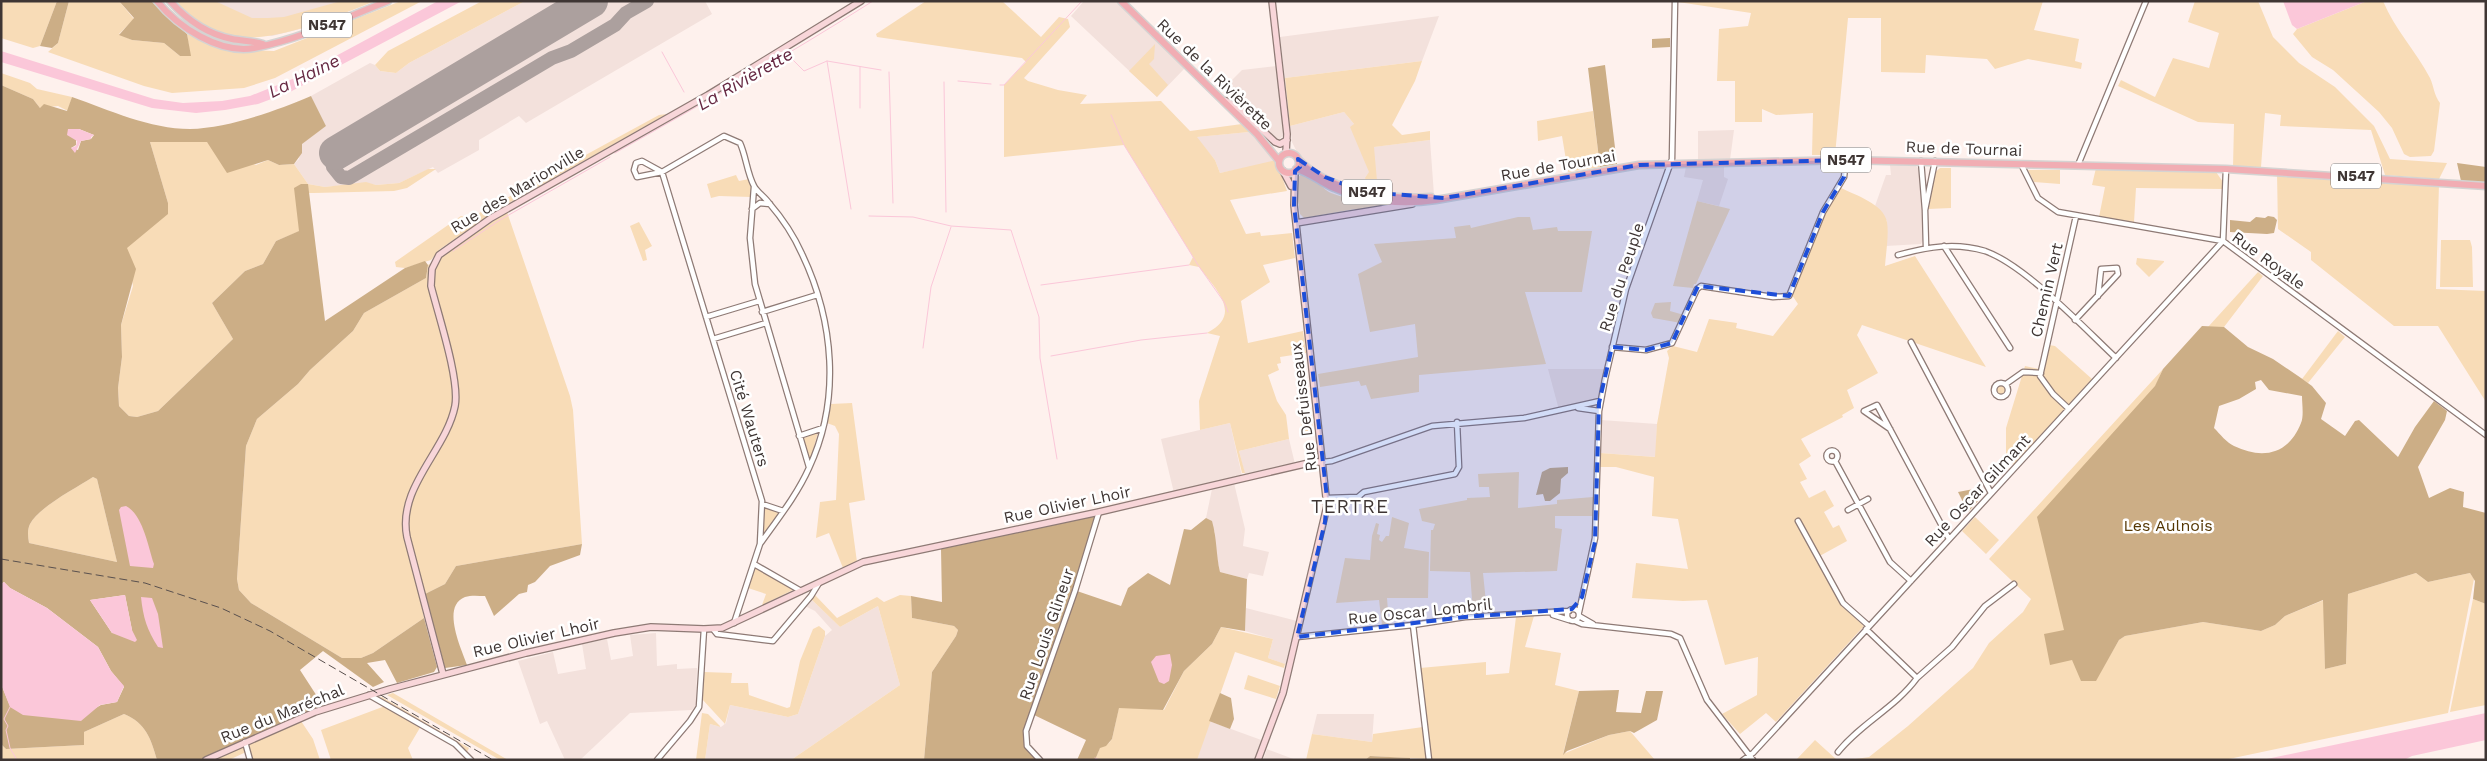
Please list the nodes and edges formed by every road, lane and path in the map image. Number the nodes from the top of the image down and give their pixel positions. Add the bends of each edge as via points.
1 (157, 1) edge
2 (170, 1) edge
3 (388, 1) edge
4 (861, 1) edge
5 (1121, 1) edge
6 (1272, 1) edge
7 (1675, 1) edge
8 (2146, 1) edge
9 (264, 44) junction
10 (1222, 99) junction
11 (1287, 137) junction
12 (1268, 145) junction
13 (1287, 153) junction
14 (1298, 159) junction
15 (1846, 160) junction
16 (1279, 161) junction
17 (1922, 161) junction
18 (1935, 162) junction
19 (1671, 164) junction
20 (2021, 164) junction
21 (2078, 165) junction
22 (2226, 169) junction
23 (1296, 170) junction
24 (1283, 171) junction
25 (662, 172) junction
26 (2486, 186) edge
27 (754, 187) junction
28 (1293, 192) junction
29 (1444, 198) junction
30 (1418, 202) junction
31 (770, 204) junction
32 (752, 209) junction
33 (1925, 210) junction
34 (2076, 216) junction
35 (1296, 223) junction
36 (2223, 241) junction
37 (1944, 246) junction
38 (1926, 247) junction
39 (1898, 255) dead end
40 (817, 296) junction
41 (2098, 296) junction
42 (759, 301) junction
43 (2057, 303) junction
44 (762, 312) junction
45 (706, 317) junction
46 (2075, 320) junction
47 (766, 323) junction
48 (713, 339) junction
49 (1911, 342) dead end
50 (1612, 347) junction
51 (2010, 348) dead end
52 (2116, 358) junction
53 (2041, 371) junction
54 (2006, 384) dead end
55 (1600, 400) junction
56 (1576, 408) junction
57 (2069, 409) junction
58 (1599, 411) junction
59 (1457, 422) junction
60 (823, 428) junction
61 (1890, 429) junction
62 (2486, 435) edge
63 (799, 436) junction
64 (1835, 461) dead end
65 (1323, 462) junction
66 (809, 469) junction
67 (1992, 493) junction
68 (1327, 498) junction
69 (1868, 499) dead end
70 (762, 504) junction
71 (1858, 504) junction
72 (1848, 510) dead end
73 (782, 512) junction
74 (1099, 512) junction
75 (1798, 521) dead end
76 (1949, 539) junction
77 (760, 544) junction
78 (754, 564) junction
79 (1911, 580) junction
80 (820, 582) junction
81 (2014, 584) dead end
82 (801, 591) junction
83 (1582, 597) junction
84 (1570, 610) junction
85 (1547, 613) junction
86 (1579, 614) junction
87 (1569, 620) junction
88 (1575, 621) junction
89 (734, 623) junction
90 (1413, 625) junction
91 (1596, 625) junction
92 (1868, 628) junction
93 (704, 629) junction
94 (713, 629) junction
95 (1296, 637) junction
96 (443, 674) junction
97 (1917, 678) junction
98 (368, 695) junction
99 (246, 742) junction
100 (1838, 752) dead end
101 (1751, 758) edge
102 (206, 760) edge
103 (250, 760) edge
104 (471, 760) edge
105 (657, 760) edge
106 (1040, 760) edge
107 (1258, 760) edge
108 (1429, 760) edge
109 (1743, 760) edge

1 - 9 main road, N547 via 181,25 208,40 244,48
2 - 9 main road, N547 via 207,30
3 - 9 main road, N547 via 305,33
4 - 96 street, Rue des Marionville via 708,95 501,211 449,246 436,259 430,282 456,398 451,419 411,496 405,522
5 - 10 main road, Rue de la Rivièrette
6 - 11 street
7 - 19 street, Rue du Peuple
8 - 21 street
10 - 11 street via 1240,110 1274,142 1280,144
10 - 12 main road, Rue de la Rivièrette
11 - 13 street
12 - 13 main road, Rue de la Rivièrette
12 - 16 main road, Rue de la Rivièrette
13 - 14 main road
13 - 16 main road
14 - 23 main road
14 - 29 main road, Rue de Tournai / N547 via 1325,177 1364,192
15 - 17 main road, Rue de Tournai / N547
15 - 19 main road, Rue de Tournai / N547
15 - 50 street via 1844,177 1823,212 1788,296 1773,297 1701,286 1672,344 1646,350
16 - 24 main road
17 - 18 main road, Rue de Tournai / N547
17 - 33 street
18 - 20 main road, Rue de Tournai / N547
18 - 33 street
19 - 29 main road, Rue de Tournai / N547 via 1601,171
19 - 50 street, Rue du Peuple via 1626,289
20 - 21 main road, Rue de Tournai / N547
20 - 34 street, Rue Royale via 2042,202 2058,212
21 - 22 main road, Rue de Tournai / N547
22 - 26 main road, Rue de Tournai / N547
22 - 36 street
23 - 24 main road
23 - 28 street, Rue Defuisseaux
23 - 30 main road, Rue de Tournai / N547 via 1361,197
24 - 28 street, Rue Defuisseaux
25 - 25 street, Cité Wauters via 638,177 634,170 636,163 642,161
25 - 27 street, Cité Wauters via 724,136 741,144
25 - 45 street, Cité Wauters
27 - 31 street, Cité Wauters
27 - 32 street
28 - 35 street, Rue Defuisseaux
29 - 30 main road, Rue de Tournai / N547
30 - 35 street, Rue de Tournai
31 - 32 street via 760,204
31 - 40 street, Cité Wauters via 794,238
32 - 42 street via 750,238
33 - 38 street
34 - 36 street, Rue Royale
34 - 43 street, Chemin Vert
35 - 65 street, Rue Defuisseaux
36 - 52 street, Rue Oscar Gilmant
36 - 62 street, Rue Royale
37 - 38 street
37 - 43 street via 1979,250 1995,256 2019,270
37 - 51 street
38 - 39 street
40 - 44 street
40 - 60 street, Cité Wauters via 830,359
41 - 41 street via 2119,272 2117,268 2101,269
41 - 46 street
42 - 44 street
42 - 45 street
43 - 46 street
43 - 53 street, Chemin Vert
44 - 47 street
45 - 48 street, Cité Wauters
46 - 52 street
47 - 48 street
47 - 63 street
48 - 70 street, Cité Wauters
49 - 67 street
50 - 55 street, Rue du Peuple
52 - 57 street, Rue Oscar Gilmant
53 - 54 street via 2023,372
53 - 57 street via 2046,386
55 - 56 street
55 - 58 street, Rue du Peuple
56 - 58 street
56 - 59 street via 1524,418
57 - 67 street, Rue Oscar Gilmant
58 - 83 street, Rue du Peuple via 1596,538
59 - 65 street via 1422,429
59 - 68 street via 1460,467 1457,473 1364,492 1358,497
60 - 63 street
60 - 66 street, Cité Wauters
61 - 61 street via 1877,406 1864,411 1877,420
61 - 76 street
63 - 66 street
64 - 71 street
65 - 68 street, Rue Defuisseaux
65 - 74 street, Rue Olivier Lhoir
66 - 73 street, Cité Wauters
67 - 76 street, Rue Oscar Gilmant
68 - 95 street, Rue Defuisseaux via 1325,522
69 - 71 street
70 - 73 street
70 - 77 street, Cité Wauters
71 - 72 street
71 - 79 street via 1890,562
73 - 77 street, Cité Wauters
74 - 80 street, Rue Olivier Lhoir via 863,562
74 - 106 street, Rue Louis Glineur via 1026,732 1028,746
75 - 92 street via 1843,602
76 - 79 street, Rue Oscar Gilmant
77 - 78 street, Cité Wauters
78 - 82 street
78 - 89 street, Cité Wauters
79 - 92 street, Rue Oscar Gilmant
80 - 82 street, Rue Olivier Lhoir
80 - 94 street, Rue Olivier Lhoir via 773,641 717,634
81 - 97 street via 1985,606 1952,647
82 - 89 street, Rue Olivier Lhoir
83 - 84 street
83 - 86 street, Rue du Peuple
84 - 85 street, Rue Oscar Lombril
84 - 86 street
84 - 87 street
85 - 87 street, Rue Oscar Lombril
85 - 90 street, Rue Oscar Lombril via 1465,617
86 - 88 street
86 - 91 street
87 - 88 street, Rue Oscar Lombril
88 - 91 street, Rue Oscar Lombril
89 - 94 street, Rue Olivier Lhoir
90 - 95 street, Rue Oscar Lombril
90 - 108 street
91 - 101 street, Rue Oscar Lombril via 1671,634 1680,638 1707,700
92 - 97 street
92 - 101 street, Rue Oscar Gilmant
93 - 94 street, Rue Olivier Lhoir
93 - 96 street, Rue Olivier Lhoir via 638,628
93 - 105 street via 699,707
95 - 107 street, Rue Defuisseaux via 1282,698
96 - 98 street, Rue Olivier Lhoir
97 - 100 street via 1902,698 1848,740
98 - 99 street, Rue du Maréchal via 315,712
98 - 104 street, Rue du Maréchal via 455,744
99 - 102 street, Rue du Maréchal
99 - 103 street
101 - 109 street, Rue Oscar Gilmant

